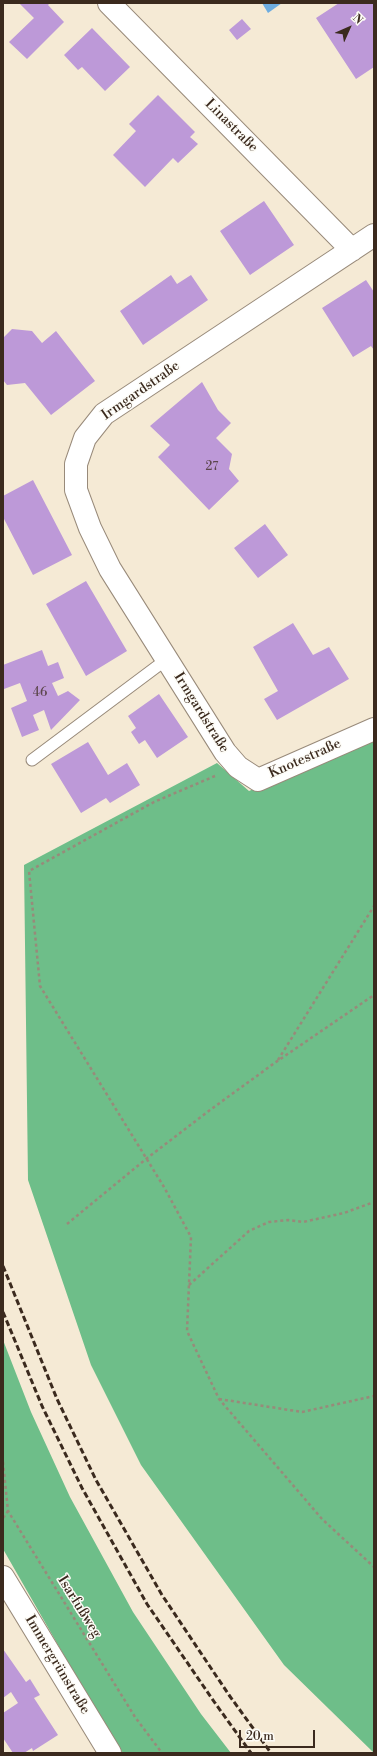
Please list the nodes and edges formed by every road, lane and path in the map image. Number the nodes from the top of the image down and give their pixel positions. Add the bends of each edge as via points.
1 (109, 3) edge
2 (373, 238) edge
3 (352, 250) junction
4 (167, 659) junction
5 (374, 729) edge
6 (32, 760) dead end
7 (238, 766) junction
8 (374, 906) edge
9 (374, 995) edge
10 (276, 1062) junction
11 (146, 1159) junction
12 (374, 1202) edge
13 (67, 1224) dead end
14 (189, 1285) junction
15 (374, 1396) edge
16 (219, 1399) junction
17 (3, 1462) edge
18 (8, 1511) junction
19 (3, 1518) edge
20 (374, 1566) edge
21 (3, 1577) edge
22 (102, 1750) edge
23 (162, 1753) edge

1 - 3 street, Linastraße
2 - 3 street, Irmgardstraße
3 - 4 street, Irmgardstraße via 104,414 85,438 76,464 76,490 90,528 110,569
4 - 6 lane
4 - 7 street, Irmgardstraße via 225,752
5 - 7 street, Knotestraße via 258,780
7 - 11 path via 154,802 29,871 40,986
8 - 10 path
9 - 10 path
10 - 11 path
11 - 13 path
11 - 14 path via 191,1237
12 - 14 path via 344,1213 303,1222 269,1222 249,1232
14 - 16 path via 187,1331
15 - 16 path via 302,1412
16 - 20 path via 322,1519
17 - 18 path, Isarfußweg
18 - 19 path
18 - 23 path, Isarfußweg via 135,1717
21 - 22 street, Immergrünstraße

